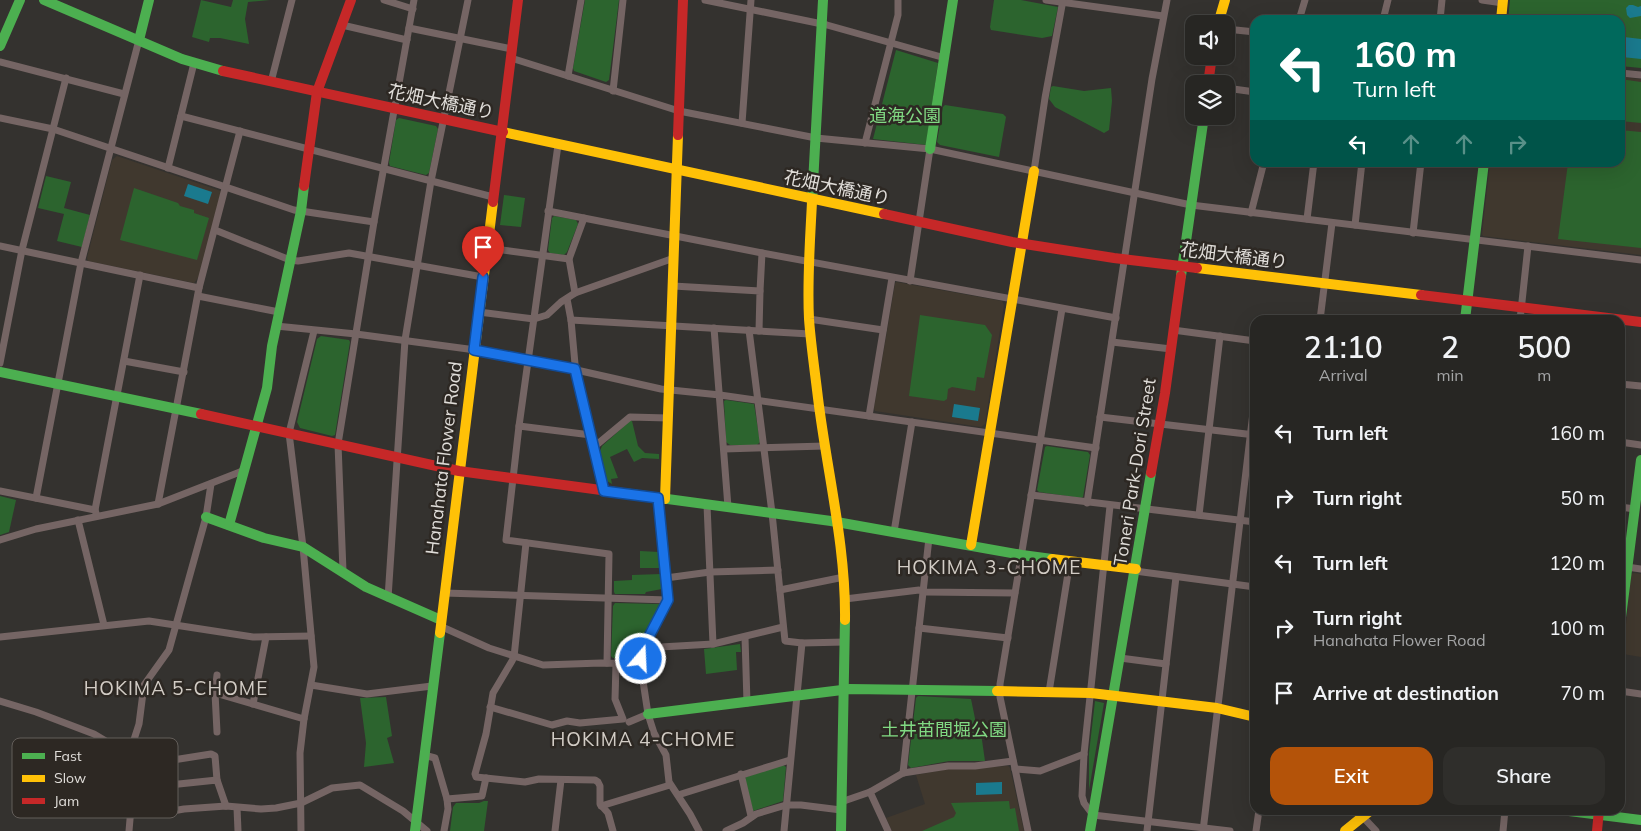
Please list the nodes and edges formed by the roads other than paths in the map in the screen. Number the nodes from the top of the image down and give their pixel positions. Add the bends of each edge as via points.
1 (20, 0) edge
2 (44, 0) edge
3 (149, 0) edge
4 (292, 0) edge
5 (351, 0) edge
6 (384, 0) edge
7 (414, 0) edge
8 (468, 0) edge
9 (518, 0) edge
10 (581, 0) edge
11 (623, 0) edge
12 (683, 0) edge
13 (705, 0) edge
14 (751, 0) edge
15 (823, 0) edge
16 (898, 0) edge
17 (953, 0) edge
18 (1046, 0) edge
19 (1167, 0) edge
20 (1225, 0) edge
21 (1305, 0) edge
22 (1388, 0) edge
23 (1442, 0) edge
24 (1482, 0) edge
25 (1062, 1) edge
26 (1503, 1) edge
27 (413, 9) junction
28 (750, 10) junction
29 (1221, 15) edge
30 (1300, 15) edge
31 (1384, 15) edge
32 (1440, 15) edge
33 (1502, 15) edge
34 (1163, 16) junction
35 (342, 25) junction
36 (822, 25) junction
37 (409, 28) junction
38 (1235, 30) edge
39 (1250, 31) edge
40 (460, 38) junction
41 (138, 40) junction
42 (407, 40) junction
43 (891, 44) junction
44 (0, 46) edge
45 (512, 54) junction
46 (945, 58) junction
47 (0, 62) edge
48 (194, 63) junction
49 (1625, 73) edge
50 (1641, 75) edge
51 (568, 76) junction
52 (66, 78) junction
53 (271, 82) junction
54 (1235, 89) edge
55 (613, 90) junction
56 (1250, 91) edge
57 (317, 92) junction
58 (124, 94) junction
59 (394, 109) junction
60 (679, 111) junction
61 (181, 116) junction
62 (0, 118) edge
63 (444, 120) junction
64 (742, 123) junction
65 (1203, 125) edge
66 (53, 129) junction
67 (240, 131) junction
68 (501, 132) junction
69 (816, 138) junction
70 (865, 142) junction
71 (558, 145) junction
72 (111, 148) junction
73 (930, 149) junction
74 (309, 150) junction
75 (1263, 167) edge
76 (1313, 167) edge
77 (1361, 167) edge
78 (1420, 167) edge
79 (1483, 167) edge
80 (168, 168) junction
81 (384, 169) junction
82 (677, 170) junction
83 (1034, 171) junction
84 (431, 181) junction
85 (226, 186) junction
86 (1135, 193) junction
87 (493, 197) junction
88 (812, 200) junction
89 (1191, 205) junction
90 (301, 211) junction
91 (548, 211) junction
92 (1251, 213) junction
93 (584, 218) junction
94 (1307, 220) junction
95 (374, 222) junction
96 (919, 223) junction
97 (1332, 223) junction
98 (1355, 225) junction
99 (215, 230) junction
100 (1413, 233) junction
101 (674, 236) junction
102 (1475, 240) junction
103 (1021, 244) junction
104 (0, 246) edge
105 (1528, 246) junction
106 (487, 248) junction
107 (22, 250) junction
108 (762, 253) junction
109 (542, 256) junction
110 (369, 257) junction
111 (674, 258) junction
112 (568, 259) junction
113 (290, 260) junction
114 (1125, 260) junction
115 (1641, 260) edge
116 (809, 262) junction
117 (81, 263) junction
118 (418, 265) junction
119 (1183, 266) junction
120 (140, 275) junction
121 (483, 277) junction
122 (892, 278) junction
123 (910, 281) junction
124 (1325, 283) junction
125 (673, 286) junction
126 (760, 291) junction
127 (198, 292) junction
128 (575, 293) junction
129 (567, 299) junction
130 (1012, 299) junction
131 (1468, 300) junction
132 (1521, 307) junction
133 (1062, 309) junction
134 (279, 312) junction
135 (479, 312) junction
136 (1321, 315) edge
137 (1466, 315) edge
138 (1520, 315) edge
139 (1585, 315) edge
140 (1116, 318) junction
141 (534, 319) junction
142 (809, 319) junction
143 (571, 320) junction
144 (1625, 320) edge
145 (1641, 322) edge
146 (276, 326) junction
147 (672, 326) junction
148 (714, 328) junction
149 (750, 330) junction
150 (883, 330) junction
151 (1173, 330) junction
152 (314, 331) junction
153 (759, 331) junction
154 (356, 334) junction
155 (810, 334) junction
156 (1220, 336) junction
157 (405, 340) junction
158 (1250, 340) edge
159 (1112, 342) junction
160 (1171, 349) junction
161 (474, 350) junction
162 (528, 360) junction
163 (124, 361) junction
164 (0, 363) edge
165 (575, 369) junction
166 (0, 372) edge
167 (184, 372) junction
168 (58, 384) junction
169 (1625, 384) edge
170 (1641, 386) edge
171 (669, 389) junction
172 (720, 395) junction
173 (117, 396) junction
174 (757, 401) junction
175 (176, 409) junction
176 (820, 409) junction
177 (869, 416) junction
178 (1100, 417) junction
179 (668, 418) junction
180 (912, 422) junction
181 (1160, 424) junction
182 (257, 426) junction
183 (519, 426) junction
184 (1209, 430) junction
185 (990, 432) junction
186 (289, 433) junction
187 (591, 435) junction
188 (1250, 435) edge
189 (1041, 440) junction
190 (1625, 442) edge
191 (338, 444) junction
192 (1641, 444) edge
193 (826, 446) junction
194 (594, 447) junction
195 (764, 448) junction
196 (1096, 448) junction
197 (724, 449) junction
198 (1250, 455) edge
199 (397, 458) junction
200 (1641, 460) edge
201 (244, 470) junction
202 (459, 471) junction
203 (513, 479) junction
204 (1640, 481) edge
205 (211, 484) junction
206 (0, 491) edge
207 (604, 491) junction
208 (1031, 495) junction
209 (36, 498) junction
210 (662, 498) junction
211 (1087, 503) junction
212 (158, 504) junction
213 (707, 505) junction
214 (1110, 506) junction
215 (728, 508) junction
216 (1625, 508) edge
217 (1635, 509) junction
218 (1146, 510) junction
219 (96, 513) junction
220 (772, 513) junction
221 (1199, 516) junction
222 (206, 517) junction
223 (78, 520) junction
224 (1240, 520) junction
225 (1250, 521) edge
226 (837, 522) junction
227 (229, 525) junction
228 (894, 532) junction
229 (929, 538) junction
230 (0, 540) edge
231 (526, 543) junction
232 (970, 546) junction
233 (303, 547) junction
234 (1022, 555) junction
235 (1625, 557) edge
236 (1070, 561) junction
237 (1105, 564) junction
238 (1625, 567) edge
239 (1641, 569) edge
240 (778, 570) junction
241 (1136, 570) junction
242 (342, 571) junction
243 (710, 572) junction
244 (844, 576) junction
245 (1176, 577) junction
246 (666, 578) junction
247 (1232, 583) junction
248 (1250, 586) edge
249 (780, 590) junction
250 (923, 590) junction
251 (1015, 592) junction
252 (444, 593) junction
253 (520, 595) junction
254 (388, 598) junction
255 (608, 598) junction
256 (845, 599) junction
257 (668, 600) junction
258 (440, 623) junction
259 (104, 625) junction
260 (176, 625) junction
261 (783, 627) junction
262 (919, 628) junction
263 (311, 636) junction
264 (0, 637) edge
265 (266, 637) junction
266 (744, 637) junction
267 (1008, 638) junction
268 (845, 642) junction
269 (802, 643) junction
270 (714, 644) junction
271 (643, 648) junction
272 (514, 657) junction
273 (1120, 658) junction
274 (608, 663) junction
275 (616, 664) junction
276 (641, 664) junction
277 (1166, 664) junction
278 (217, 675) dead end
279 (311, 685) junction
280 (432, 686) junction
281 (911, 690) junction
282 (844, 691) junction
283 (1000, 692) junction
284 (1048, 692) junction
285 (1625, 692) edge
286 (215, 693) junction
287 (1091, 693) junction
288 (1641, 694) edge
289 (1114, 695) junction
290 (797, 697) junction
291 (0, 701) edge
292 (1162, 701) junction
293 (747, 703) junction
294 (252, 704) junction
295 (490, 707) junction
296 (1217, 708) junction
297 (648, 714) junction
298 (1250, 715) edge
299 (304, 719) junction
300 (629, 722) dead end
301 (216, 732) dead end
302 (100, 738) edge
303 (135, 738) edge
304 (1084, 754) junction
305 (424, 755) junction
306 (178, 759) edge
307 (790, 760) junction
308 (1014, 765) junction
309 (903, 773) junction
310 (741, 774) junction
311 (486, 778) junction
312 (218, 780) junction
313 (561, 780) junction
314 (670, 785) junction
315 (178, 786) edge
316 (870, 792) junction
317 (678, 794) junction
318 (447, 799) junction
319 (300, 803) junction
320 (786, 805) junction
321 (226, 806) junction
322 (601, 806) junction
323 (841, 806) junction
324 (237, 808) junction
325 (178, 810) edge
326 (1093, 815) junction
327 (1258, 815) edge
328 (1361, 815) edge
329 (1366, 815) edge
330 (1505, 815) edge
331 (1599, 815) edge
332 (1615, 815) edge
333 (751, 816) junction
334 (130, 818) edge
335 (1641, 820) edge
336 (1148, 821) junction
337 (415, 826) edge
338 (1203, 829) edge
339 (129, 831) edge
340 (238, 831) edge
341 (301, 831) edge
342 (427, 831) edge
343 (444, 831) edge
344 (555, 831) edge
345 (613, 831) edge
346 (699, 831) edge
347 (726, 831) edge
348 (784, 831) edge
349 (841, 831) edge
350 (888, 831) edge
351 (1028, 831) edge
352 (1090, 831) edge
353 (1147, 831) edge
354 (1230, 831) edge
355 (1256, 831) edge
356 (1345, 831) edge
357 (1376, 831) edge
358 (1503, 831) edge
359 (1597, 831) edge

1 - 44 street
2 - 41 street, 花畑大橋通り
3 - 41 street
4 - 53 street
5 - 35 street
6 - 27 street
7 - 27 street
8 - 40 street
9 - 45 street, Hanahata Flower Road
10 - 51 street
11 - 55 street
12 - 60 street
13 - 28 street
14 - 28 street
15 - 36 street
16 - 43 street
17 - 46 street
18 - 25 street
19 - 34 street
20 - 29 street
21 - 30 street
22 - 31 street
23 - 32 street
24 - 26 street
25 - 34 street
25 - 83 street
26 - 33 street
27 - 37 street
28 - 36 street
28 - 64 street
34 - 86 street
35 - 42 street
35 - 57 street
36 - 43 street
36 - 69 street
37 - 40 street
37 - 42 street
38 - 39 street
40 - 45 street
40 - 63 street
41 - 48 street, 花畑大橋通り
41 - 58 street
42 - 59 street
43 - 46 street
43 - 70 street
45 - 51 street
45 - 68 street, Hanahata Flower Road
46 - 73 street
47 - 52 street
48 - 53 street, 花畑大橋通り
48 - 61 street
49 - 50 street
51 - 55 street
52 - 58 street
52 - 66 street
53 - 57 street, 花畑大橋通り
54 - 56 street
55 - 60 street
57 - 59 street, 花畑大橋通り
57 - 74 street
58 - 72 street
59 - 63 street, 花畑大橋通り
59 - 81 street
60 - 64 street
60 - 82 street
61 - 67 street
61 - 80 street
62 - 66 street
63 - 68 street, 花畑大橋通り
63 - 84 street
64 - 69 street
65 - 89 street, Toneri Park-Dori Street
66 - 72 street
66 - 107 street
67 - 74 street
67 - 85 street
68 - 71 street, 花畑大橋通り
68 - 87 street, Hanahata Flower Road
69 - 70 street
69 - 88 street
70 - 73 street
71 - 82 street, 花畑大橋通り
71 - 91 street
72 - 80 street
72 - 117 street
73 - 83 street
73 - 96 street
74 - 81 street
74 - 90 street
75 - 92 street
76 - 94 street
77 - 98 street
78 - 100 street
79 - 102 street
80 - 85 street
81 - 84 street
81 - 95 street
82 - 88 street, 花畑大橋通り
82 - 101 street
83 - 86 street
83 - 103 street
84 - 87 street
84 - 118 street
85 - 90 street
85 - 99 street
86 - 89 street
86 - 114 street
87 - 106 street, Hanahata Flower Road
88 - 96 street, 花畑大橋通り
88 - 116 street
89 - 92 street
89 - 119 street, Toneri Park-Dori Street
90 - 95 street
90 - 113 street
91 - 93 street
91 - 109 street
92 - 94 street
93 - 101 street
93 - 112 street
94 - 97 street
95 - 110 street
96 - 103 street, 花畑大橋通り
96 - 123 street
97 - 98 street
97 - 124 street
98 - 100 street
99 - 113 street
99 - 127 street
100 - 102 street
101 - 108 street
101 - 111 street
102 - 105 street
102 - 131 street
103 - 114 street, 花畑大橋通り
103 - 130 street
104 - 107 street
105 - 115 street
105 - 132 street
106 - 109 street
106 - 121 street, Hanahata Flower Road
107 - 117 street
107 - 164 street
108 - 116 street
108 - 126 street
109 - 112 street
109 - 141 street
110 - 113 street via 349,253
110 - 118 street
110 - 154 street
111 - 125 street
111 - 128 street
112 - 128 street
113 - 134 street
114 - 119 street, 花畑大橋通り
114 - 140 street
116 - 122 street
116 - 142 street
117 - 120 street
117 - 168 street
118 - 121 street
118 - 157 street
119 - 124 street, 花畑大橋通り
119 - 151 street, Toneri Park-Dori Street
120 - 127 street
120 - 163 street
121 - 135 street, Hanahata Flower Road
122 - 123 street
122 - 150 street
123 - 130 street
124 - 131 street, 花畑大橋通り
124 - 136 street
125 - 126 street
125 - 147 street
126 - 153 street
127 - 134 street
127 - 167 street
128 - 129 street
129 - 141 street via 547,315
129 - 143 street
130 - 133 street
130 - 185 street
131 - 132 street, 花畑大橋通り
131 - 137 street
132 - 138 street
132 - 139 street, 花畑大橋通り
133 - 140 street
133 - 189 street
134 - 146 street
135 - 141 street
135 - 161 street, Hanahata Flower Road
140 - 159 street
141 - 162 street
142 - 150 street
142 - 155 street
143 - 147 street
143 - 165 street
144 - 145 street, 花畑大橋通り
146 - 152 street
146 - 182 street via 268,382
147 - 148 street
147 - 171 street
148 - 149 street
148 - 172 street
149 - 153 street
149 - 174 street
150 - 177 street
151 - 156 street
151 - 160 street, Toneri Park-Dori Street
152 - 154 street
152 - 186 street
153 - 155 street
154 - 157 street
154 - 191 street
155 - 176 street
156 - 158 street
156 - 184 street
157 - 161 street
157 - 199 street
159 - 160 street
159 - 178 street
160 - 181 street, Toneri Park-Dori Street
161 - 162 street
161 - 202 street, Hanahata Flower Road
162 - 165 street
162 - 183 street
163 - 167 street
163 - 173 street
165 - 171 street
165 - 187 street
166 - 168 street
167 - 175 street
168 - 173 street
168 - 209 street
169 - 170 street
171 - 172 street
171 - 179 street
172 - 174 street
172 - 197 street
173 - 175 street
173 - 219 street
174 - 176 street
174 - 195 street
175 - 182 street
175 - 212 street
176 - 177 street
176 - 193 street
177 - 180 street
178 - 181 street
178 - 196 street
179 - 194 street via 630,417
179 - 210 street
180 - 185 street
180 - 228 street
181 - 184 street
181 - 218 street, Toneri Park-Dori Street
182 - 186 street
182 - 201 street
183 - 187 street
183 - 203 street
184 - 188 street
184 - 221 street
185 - 189 street
185 - 232 street
186 - 191 street
186 - 233 street
187 - 194 street
189 - 196 street
189 - 208 street
190 - 192 street
191 - 199 street
191 - 242 street
193 - 195 street
193 - 226 street
194 - 207 street
195 - 197 street
195 - 220 street
196 - 211 street
197 - 215 street
198 - 224 street
199 - 202 street
199 - 254 street
200 - 204 street
201 - 205 street
201 - 227 street
202 - 203 street
202 - 252 street, Hanahata Flower Road
203 - 207 street
203 - 231 street via 506,540
204 - 217 street
205 - 212 street
205 - 222 street
206 - 209 street
207 - 210 street
208 - 211 street
208 - 234 street
209 - 219 street
210 - 213 street
210 - 246 street
211 - 214 street
212 - 219 street
213 - 215 street
213 - 243 street
214 - 218 street
214 - 237 street
215 - 220 street
216 - 217 street
217 - 235 street
218 - 221 street
218 - 241 street, Toneri Park-Dori Street
219 - 223 street
220 - 226 street
220 - 240 street
221 - 224 street
222 - 227 street
222 - 260 street
223 - 230 street
223 - 259 street
224 - 225 street
224 - 247 street
226 - 228 street
226 - 244 street
227 - 233 street
228 - 229 street
229 - 232 street
229 - 250 street
231 - 253 street
231 - 255 street via 609,554
232 - 234 street
233 - 242 street
233 - 263 street
234 - 236 street
234 - 251 street
236 - 237 street
236 - 284 street
237 - 241 street
237 - 287 street
238 - 239 street
240 - 243 street
240 - 249 street
241 - 245 street
241 - 273 street, Toneri Park-Dori Street
242 - 254 street
243 - 246 street
243 - 270 street
244 - 249 street
244 - 256 street
245 - 247 street
245 - 277 street
246 - 257 street
247 - 248 street
247 - 296 street
249 - 261 street
250 - 251 street
250 - 256 street
250 - 262 street
251 - 267 street
252 - 253 street
252 - 258 street, Hanahata Flower Road
253 - 255 street
253 - 272 street
254 - 258 street
255 - 257 street
255 - 274 street
256 - 268 street
257 - 271 street
258 - 272 street
258 - 280 street, Hanahata Flower Road
259 - 260 street via 149,621
259 - 264 street
260 - 265 street
260 - 303 street via 169,650 144,684
261 - 266 street
261 - 269 street via 785,641
262 - 267 street
262 - 281 street
263 - 265 street
263 - 279 street via 314,667
265 - 294 street
266 - 270 street
266 - 293 street
267 - 283 street
268 - 269 street
268 - 282 street
269 - 290 street
270 - 271 street
271 - 276 street
272 - 274 street via 552,666
272 - 295 street via 493,693
273 - 277 street
273 - 289 street, Toneri Park-Dori Street
274 - 275 street
275 - 276 street
275 - 295 street via 615,699 623,719 567,721 552,725
276 - 297 street
277 - 292 street
278 - 286 street
279 - 280 street via 367,694
279 - 299 street
280 - 305 street, Hanahata Flower Road
281 - 282 street
281 - 283 street
281 - 309 street
282 - 290 street
282 - 323 street
283 - 284 street
283 - 308 street
284 - 287 street
285 - 288 street
286 - 294 street
286 - 301 street
287 - 289 street
287 - 304 street
289 - 292 street
289 - 326 street, Toneri Park-Dori Street
290 - 293 street
290 - 307 street
291 - 302 street
292 - 296 street
292 - 336 street
293 - 297 street
294 - 299 street
295 - 311 street via 475,774
296 - 298 street
296 - 338 street
297 - 300 street
297 - 314 street via 666,755
299 - 319 street
304 - 308 street via 1040,771
304 - 326 street via 1082,796
305 - 318 street via 435,758
305 - 337 street, Hanahata Flower Road
306 - 312 street via 215,756
307 - 310 street
307 - 320 street
308 - 309 street via 948,766
308 - 351 street
309 - 316 street
310 - 317 street
310 - 333 street
311 - 313 street via 526,782
311 - 318 street via 482,796
312 - 315 street
312 - 321 street
313 - 322 street via 598,782
313 - 344 street
314 - 317 street
314 - 322 street
316 - 323 street
316 - 350 street
317 - 346 street
318 - 343 street
319 - 324 street via 276,808
319 - 337 street via 332,788 360,785 403,811
319 - 341 street
320 - 323 street
320 - 333 street
320 - 348 street
321 - 324 street
321 - 325 street
322 - 345 street via 608,814
323 - 349 street
324 - 340 street
326 - 336 street
326 - 352 street, Toneri Park-Dori Street
327 - 355 street
328 - 356 street
329 - 357 street
330 - 358 street
331 - 359 street
332 - 335 street
333 - 347 street
334 - 339 street
336 - 338 street
336 - 353 street
337 - 342 street
338 - 354 street

